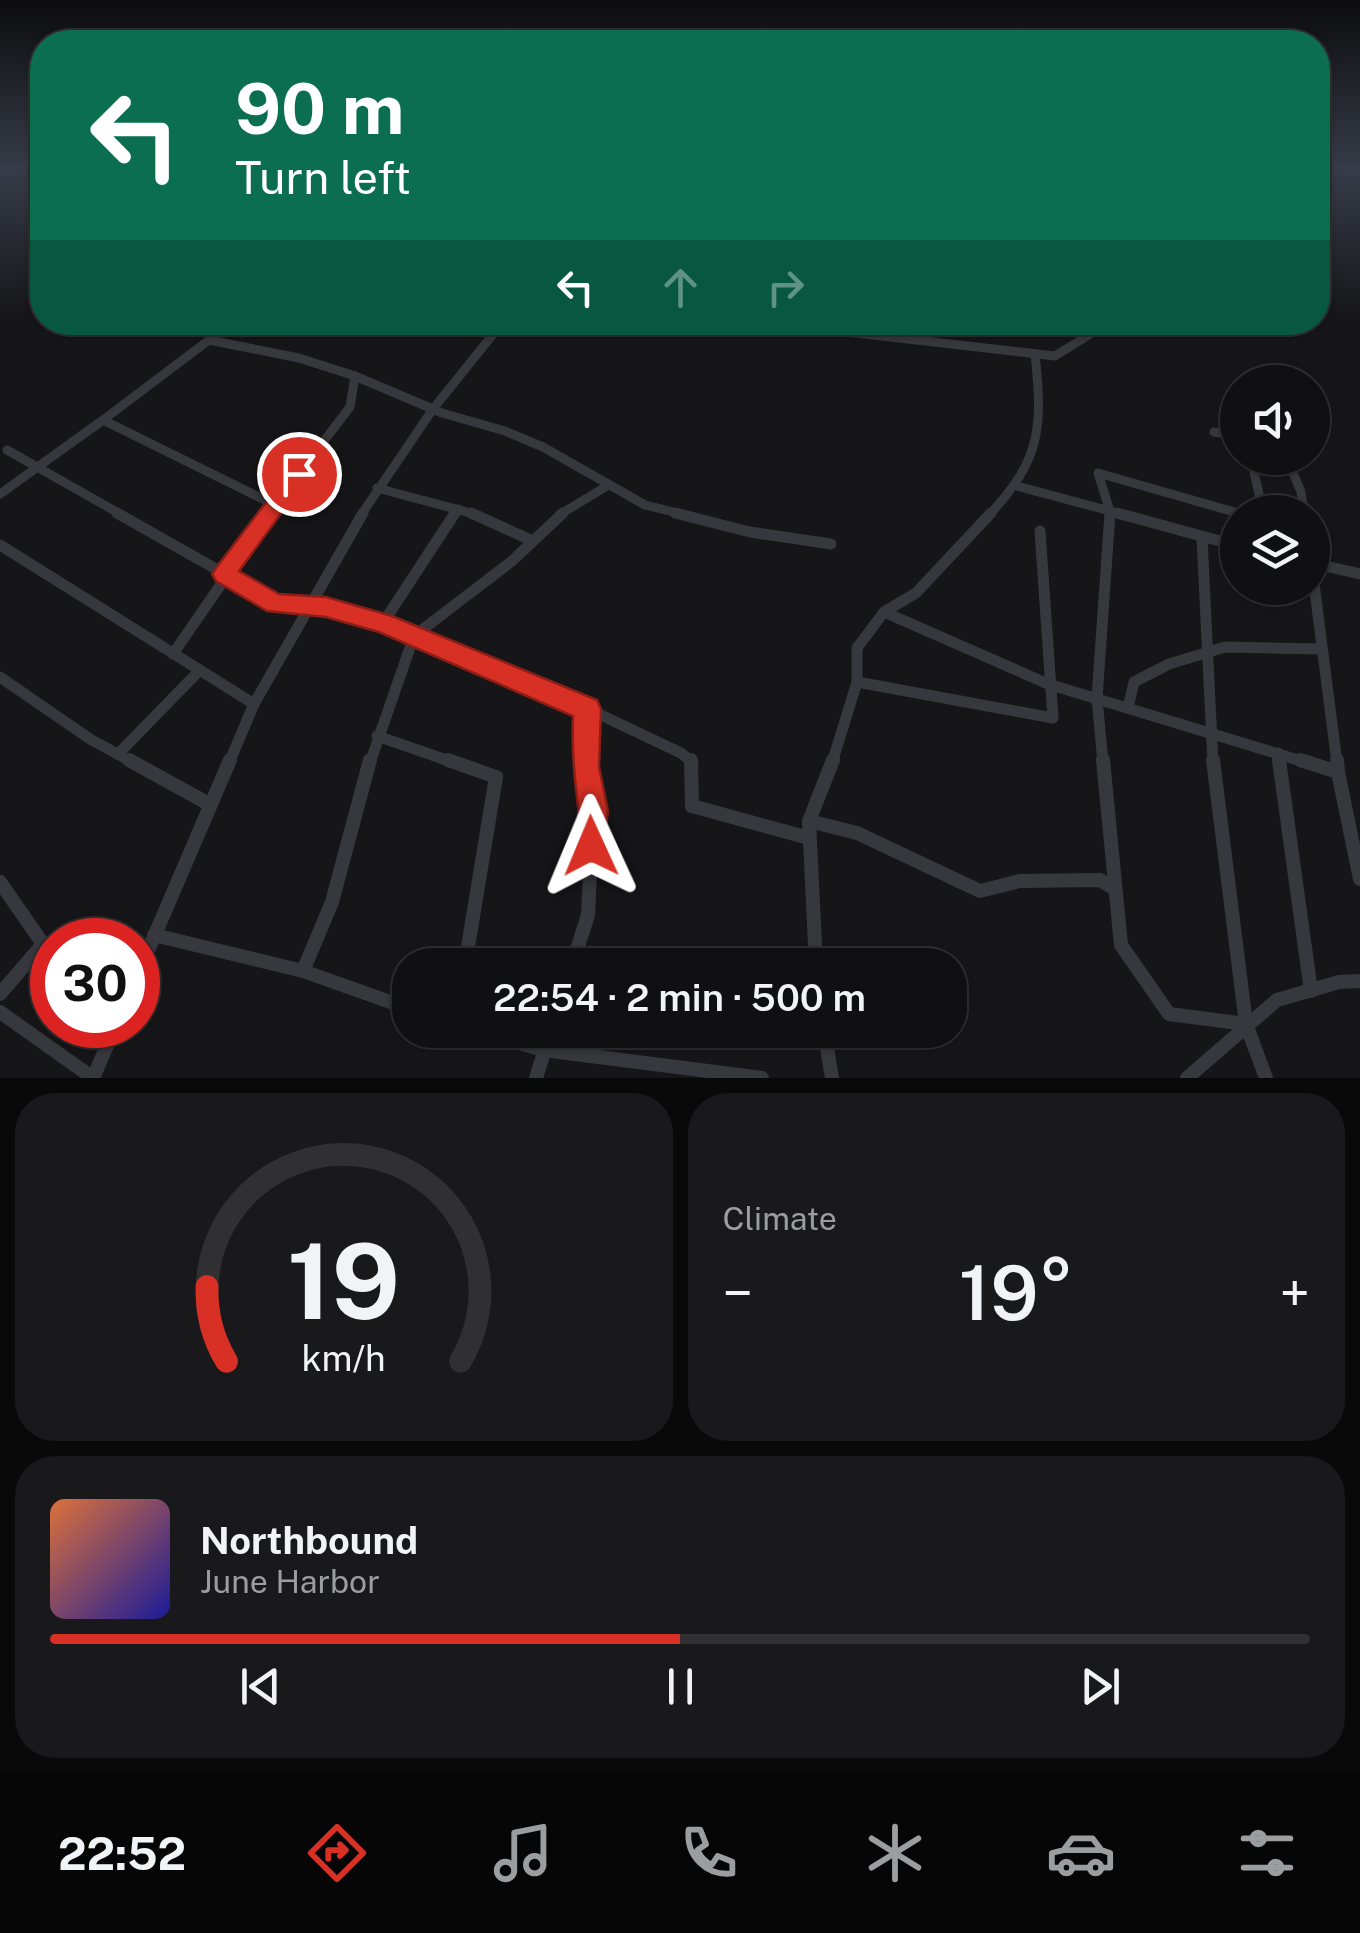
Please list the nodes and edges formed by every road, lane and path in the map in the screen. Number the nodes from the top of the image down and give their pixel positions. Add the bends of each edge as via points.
1 (493, 335) edge
2 (871, 335) edge
3 (1089, 335) edge
4 (1035, 354) junction
5 (355, 376) junction
6 (433, 409) junction
7 (103, 420) junction
8 (1214, 432) dead end
9 (1220, 433) edge
10 (7, 450) dead end
11 (36, 469) junction
12 (608, 486) junction
13 (1017, 486) junction
14 (377, 488) junction
15 (0, 494) edge
16 (275, 505) junction
17 (1220, 508) edge
18 (458, 509) junction
19 (1110, 511) junction
20 (1040, 531) dead end
21 (1202, 538) junction
22 (533, 541) junction
23 (1220, 542) edge
24 (831, 544) dead end
25 (0, 545) edge
26 (1330, 569) edge
27 (224, 574) junction
28 (1360, 574) edge
29 (1317, 605) edge
30 (313, 606) junction
31 (884, 612) junction
32 (383, 623) junction
33 (414, 636) junction
34 (1322, 649) junction
35 (173, 654) junction
36 (1206, 654) junction
37 (200, 670) junction
38 (0, 677) edge
39 (856, 682) junction
40 (1048, 684) junction
41 (1097, 698) junction
42 (254, 704) junction
43 (1128, 708) junction
44 (587, 709) junction
45 (1209, 732) junction
46 (377, 736) junction
47 (1278, 753) junction
48 (118, 754) junction
49 (1338, 772) junction
50 (210, 804) junction
51 (809, 821) junction
52 (810, 838) junction
53 (1360, 879) edge
54 (0, 882) edge
55 (1115, 889) junction
56 (160, 920) edge
57 (160, 935) edge
58 (468, 948) edge
59 (577, 948) edge
60 (815, 948) edge
61 (303, 971) junction
62 (1360, 981) edge
63 (1311, 990) junction
64 (0, 994) edge
65 (392, 1003) edge
66 (0, 1012) edge
67 (1246, 1024) junction
68 (106, 1048) edge
69 (537, 1048) edge
70 (827, 1048) edge
71 (544, 1050) junction
72 (93, 1078) edge
73 (536, 1078) edge
74 (762, 1078) edge
75 (832, 1078) edge
76 (1187, 1078) edge
77 (1266, 1078) edge

1 - 6 street
2 - 4 street
3 - 4 street via 1055,356
4 - 13 street via 1042,415
5 - 6 street
5 - 7 street via 208,340
5 - 16 street via 350,406
6 - 12 street via 544,447
6 - 14 street
7 - 11 street
7 - 16 street
8 - 9 street
10 - 11 street
11 - 15 street
11 - 27 street
12 - 22 street via 587,494
12 - 24 street via 644,505
13 - 19 street
13 - 31 street via 916,592
14 - 18 street
14 - 30 street
16 - 27 street
17 - 19 street via 1098,472
18 - 22 street
18 - 32 street
19 - 21 street
19 - 41 street
20 - 40 street
21 - 23 street
21 - 36 street
22 - 33 street
25 - 35 street
26 - 28 street
27 - 30 street via 276,604
27 - 35 street
29 - 34 street
30 - 32 street
30 - 42 street
31 - 39 street via 856,648
31 - 40 street
32 - 33 street
33 - 44 street
33 - 46 street
34 - 36 street via 1225,647
34 - 49 street
35 - 37 street
36 - 43 street via 1134,682
36 - 45 street
37 - 42 street
37 - 48 street
38 - 48 street
39 - 40 street via 1053,718
39 - 51 street
40 - 41 street
41 - 43 street
41 - 55 street
42 - 50 street
43 - 45 street
44 - 52 street via 692,760 692,806
44 - 59 street via 585,767 593,811 588,915
45 - 47 street
45 - 67 street
46 - 58 street via 496,777
46 - 61 street via 332,902
47 - 49 street
47 - 63 street
48 - 50 street
49 - 53 street
50 - 56 street
51 - 52 street
51 - 55 street via 856,833 980,891 1020,880 1100,880
52 - 60 street
54 - 64 street via 42,944
55 - 67 street via 1121,945 1169,1014
57 - 61 street
61 - 65 street
62 - 63 street
63 - 67 street via 1277,1000
66 - 72 street
67 - 76 street
67 - 77 street
68 - 72 street
69 - 71 street
70 - 75 street
71 - 73 street
71 - 74 street

